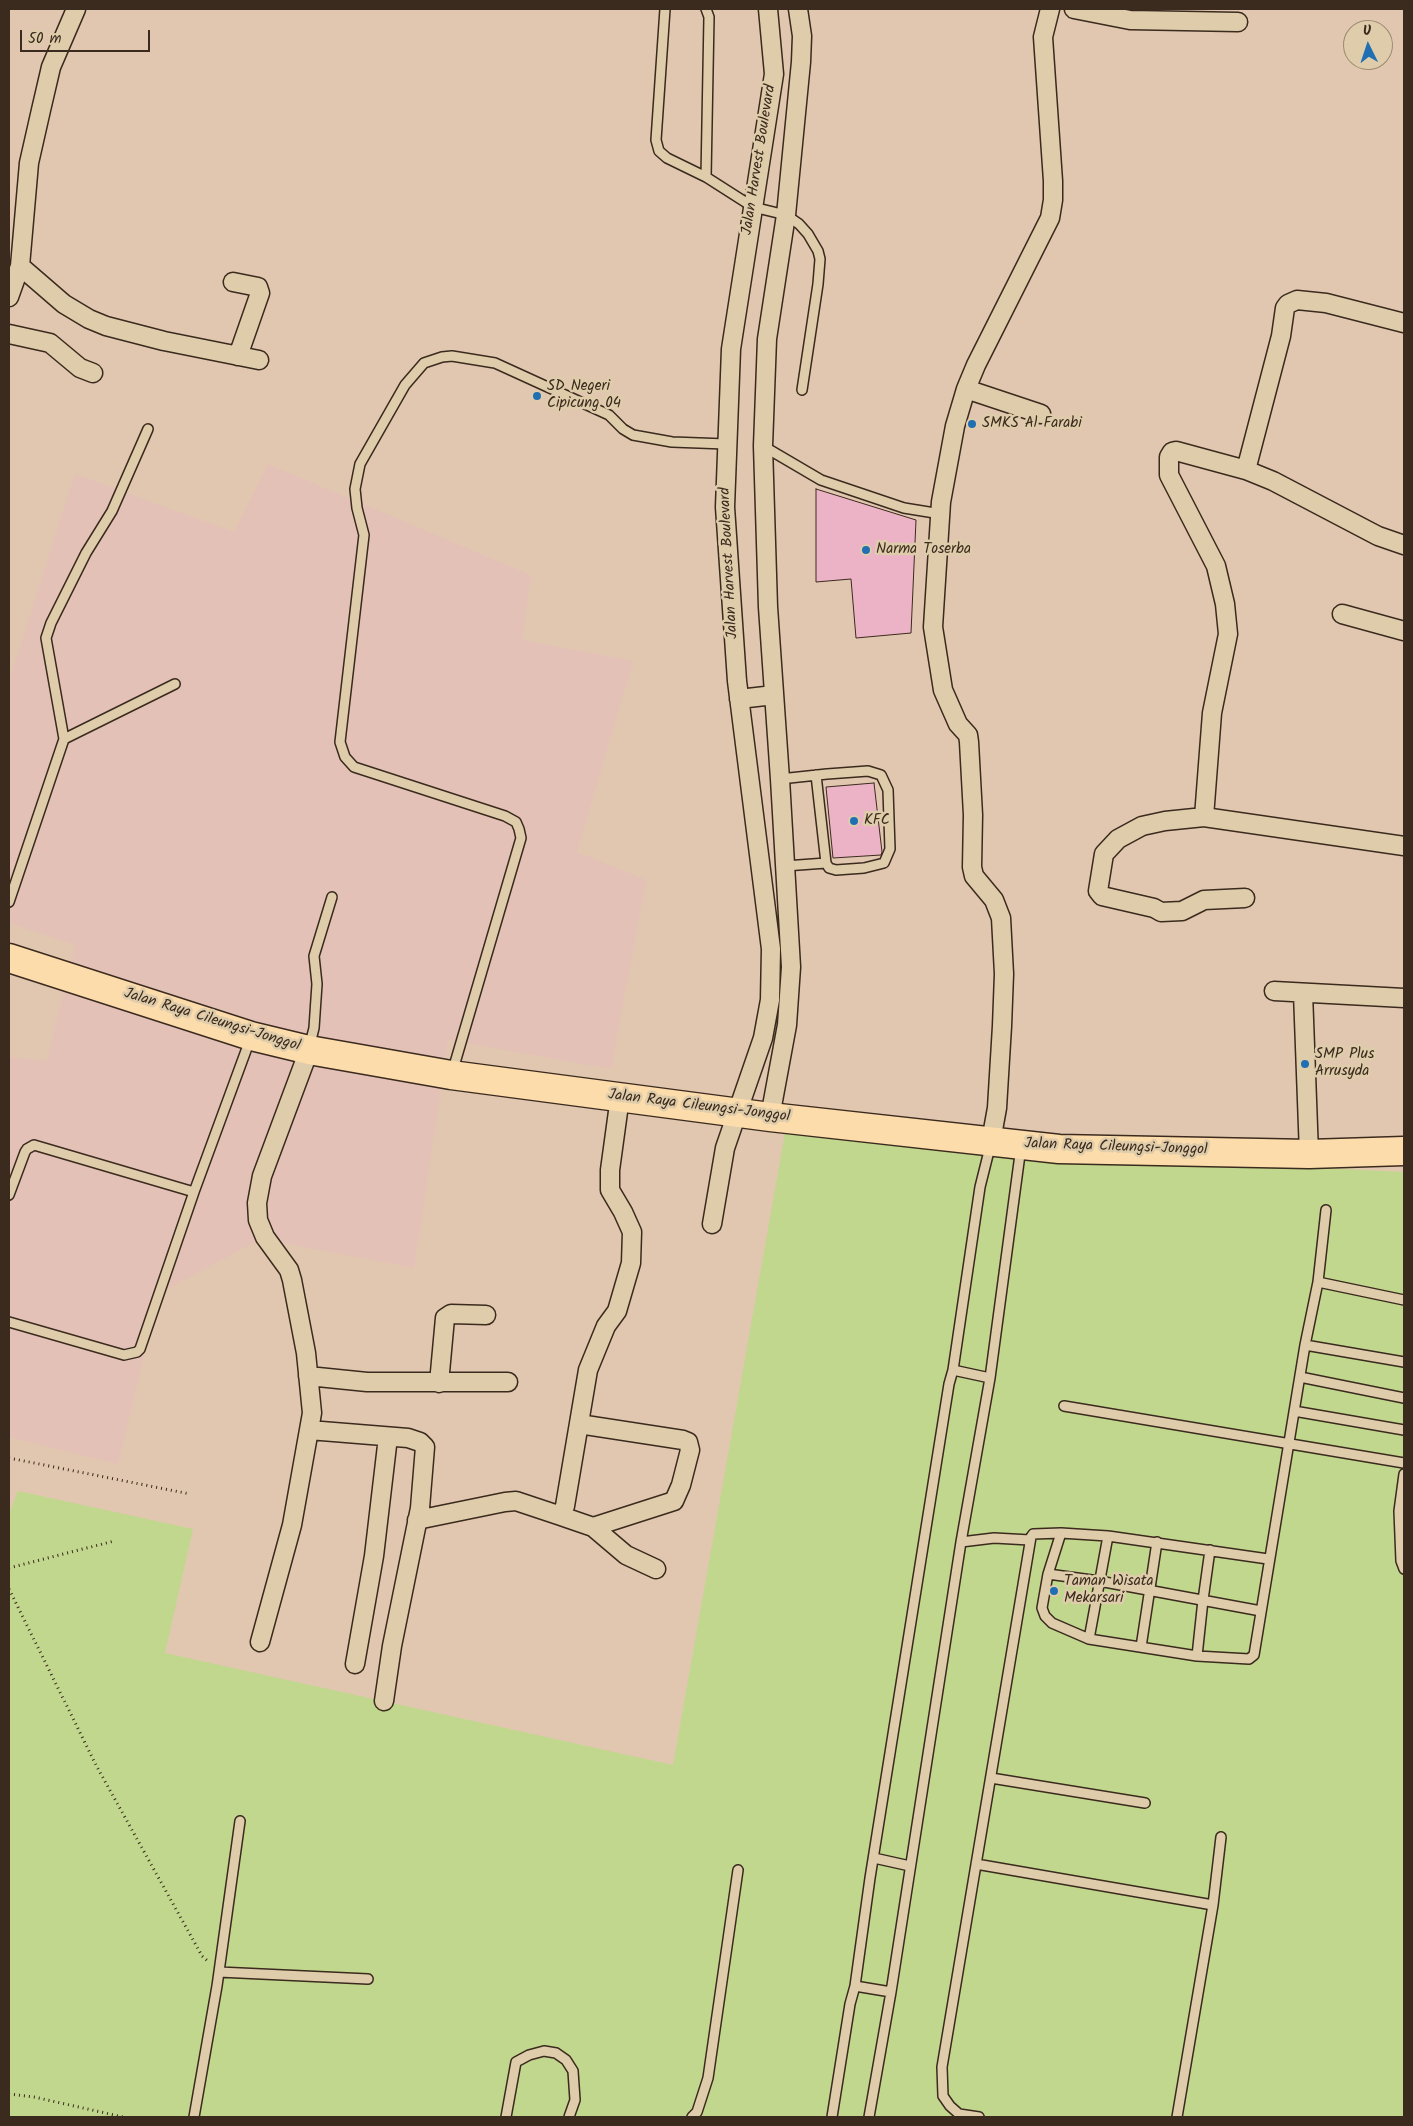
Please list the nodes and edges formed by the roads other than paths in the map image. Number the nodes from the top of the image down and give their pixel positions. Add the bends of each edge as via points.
1 (76, 9) edge
2 (665, 9) edge
3 (706, 9) edge
4 (768, 9) edge
5 (798, 9) edge
6 (1050, 9) edge
7 (1074, 9) edge
8 (1238, 22) dead end
9 (706, 177) junction
10 (753, 207) junction
11 (786, 215) junction
12 (20, 266) junction
13 (233, 282) dead end
14 (9, 297) edge
15 (1404, 323) edge
16 (9, 334) edge
17 (238, 356) junction
18 (259, 360) dead end
19 (93, 373) dead end
20 (966, 389) junction
21 (802, 390) dead end
22 (1041, 414) dead end
23 (148, 429) dead end
24 (726, 444) junction
25 (762, 446) junction
26 (1246, 470) junction
27 (941, 514) junction
28 (1404, 545) edge
29 (1342, 614) dead end
30 (1404, 631) edge
31 (175, 684) dead end
32 (774, 695) junction
33 (739, 698) junction
34 (64, 738) junction
35 (816, 776) junction
36 (780, 778) junction
37 (1204, 817) junction
38 (1404, 846) edge
39 (826, 863) junction
40 (786, 866) junction
41 (332, 897) dead end
42 (1245, 898) dead end
43 (9, 902) edge
44 (9, 958) edge
45 (1274, 992) dead end
46 (1303, 993) junction
47 (1404, 998) edge
48 (251, 1036) junction
49 (309, 1050) junction
50 (451, 1075) junction
51 (620, 1097) junction
52 (736, 1113) junction
53 (770, 1117) junction
54 (991, 1142) junction
55 (1021, 1144) junction
56 (1404, 1151) edge
57 (1309, 1154) junction
58 (194, 1192) junction
59 (9, 1196) edge
60 (1326, 1210) dead end
61 (712, 1224) dead end
62 (1318, 1282) junction
63 (1404, 1300) edge
64 (486, 1315) dead end
65 (9, 1322) edge
66 (1305, 1345) junction
67 (1404, 1362) edge
68 (953, 1370) junction
69 (308, 1376) junction
70 (990, 1378) junction
71 (1300, 1378) junction
72 (508, 1382) dead end
73 (440, 1383) junction
74 (1404, 1398) edge
75 (1064, 1406) dead end
76 (1294, 1411) junction
77 (579, 1424) junction
78 (309, 1430) junction
79 (1404, 1430) edge
80 (388, 1437) junction
81 (1289, 1443) junction
82 (1404, 1462) edge
83 (1404, 1474) edge
84 (1402, 1512) edge
85 (561, 1516) junction
86 (417, 1520) junction
87 (593, 1527) junction
88 (1061, 1533) junction
89 (1108, 1536) junction
90 (1030, 1540) junction
91 (961, 1542) junction
92 (1157, 1542) junction
93 (1210, 1550) junction
94 (1268, 1559) junction
95 (1403, 1564) edge
96 (656, 1569) dead end
97 (1048, 1574) junction
98 (1099, 1581) junction
99 (1149, 1590) junction
100 (1202, 1600) junction
101 (1261, 1611) junction
102 (1089, 1639) junction
103 (260, 1642) dead end
104 (1141, 1647) junction
105 (1197, 1656) junction
106 (355, 1664) dead end
107 (384, 1700) dead end
108 (990, 1778) junction
109 (1145, 1803) dead end
110 (240, 1821) dead end
111 (1221, 1837) dead end
112 (874, 1858) junction
113 (976, 1864) junction
114 (910, 1866) junction
115 (738, 1870) dead end
116 (1213, 1904) junction
117 (219, 1972) junction
118 (368, 1979) dead end
119 (855, 1986) junction
120 (891, 1992) junction
121 (194, 2117) edge
122 (506, 2117) edge
123 (569, 2117) edge
124 (692, 2117) edge
125 (832, 2117) edge
126 (869, 2117) edge
127 (979, 2117) edge
128 (1177, 2117) edge

1 - 12 street via 51,68 34,139
2 - 9 lane via 656,140 659,151 667,158
3 - 9 lane via 709,17
4 - 10 street, Jalan Harvest Boulevard via 774,74
5 - 11 street, Jalan Harvest Boulevard via 801,62
6 - 20 street via 1043,42 1054,200 1050,218
7 - 8 street via 1130,20
9 - 10 lane
10 - 11 lane
10 - 24 street, Jalan Harvest Boulevard via 731,349
11 - 21 lane via 808,234 820,259
11 - 25 street, Jalan Harvest Boulevard via 767,339
12 - 14 street
12 - 17 street via 53,296 90,319 134,334
13 - 17 street via 258,287 260,293
15 - 26 street via 1326,304 1297,300 1288,304
16 - 19 street via 50,343 80,368
17 - 18 street
20 - 22 street
20 - 27 street via 955,426
23 - 34 lane via 112,510 86,553 46,638
24 - 33 street, Jalan Harvest Boulevard via 725,507
24 - 50 lane via 672,442 633,435 610,414 495,363 452,356 424,363 406,385 360,464 355,489 364,535 340,742 344,757 354,767 505,816 516,822 520,829 521,838
25 - 27 lane via 822,480 904,508
25 - 32 street, Jalan Harvest Boulevard
26 - 28 street via 1378,536
26 - 37 street via 1176,451 1169,456 1170,475 1216,566 1228,634 1212,712
27 - 54 street via 933,627 936,653 943,690 958,724 968,735 974,815 974,876 994,900 1001,918 1002,1026
29 - 30 street
31 - 34 lane
32 - 33 street
32 - 36 street, Jalan Harvest Boulevard
33 - 52 street, Jalan Harvest Boulevard via 771,965 770,1000 763,1038
34 - 43 lane
35 - 36 lane
35 - 39 lane
35 - 39 lane via 868,771 881,775 888,790 890,849 884,862 864,868 836,870
36 - 40 street, Jalan Harvest Boulevard
37 - 38 street
37 - 42 street via 1142,826 1118,839 1104,854 1098,891 1102,896 1161,912 1182,911 1204,900
39 - 40 lane
40 - 53 street, Jalan Harvest Boulevard via 790,967 787,1025
41 - 49 lane via 314,956 317,984
44 - 48 main road, Jalan Raya Cileungsi-Jonggol
45 - 46 street
46 - 47 street
46 - 57 street
48 - 49 main road, Jalan Raya Cileungsi-Jonggol
48 - 58 lane
49 - 50 main road, Jalan Raya Cileungsi-Jonggol
49 - 69 street via 262,1176 257,1203 258,1220 265,1237 289,1270 302,1324
50 - 51 main road, Jalan Raya Cileungsi-Jonggol
51 - 52 main road, Jalan Raya Cileungsi-Jonggol
51 - 77 street via 610,1190 632,1232 631,1263 617,1311 606,1326 588,1370
52 - 53 main road, Jalan Raya Cileungsi-Jonggol
52 - 61 street, Jalan Harvest Boulevard via 725,1148
53 - 54 main road, Jalan Raya Cileungsi-Jonggol
54 - 55 main road, Jalan Raya Cileungsi-Jonggol
54 - 68 lane via 980,1187
55 - 57 main road, Jalan Raya Cileungsi-Jonggol via 1059,1149
55 - 70 lane
56 - 57 main road, Jalan Raya Cileungsi-Jonggol
58 - 59 lane via 34,1145 25,1152
58 - 65 lane via 137,1352 124,1356
60 - 62 lane
62 - 63 lane
62 - 66 lane
64 - 73 street via 451,1314 445,1318
66 - 67 lane
66 - 71 lane
68 - 70 lane
68 - 112 lane via 948,1384
69 - 73 street via 368,1382
69 - 78 street via 312,1412
70 - 91 lane
71 - 74 lane
71 - 76 lane
72 - 73 street
75 - 81 lane
76 - 79 lane
76 - 81 lane
77 - 85 street
77 - 87 street via 683,1440 688,1442 690,1450 674,1501
78 - 80 street
78 - 103 street via 292,1525
80 - 86 street via 417,1441 425,1447
80 - 106 street via 374,1556
81 - 82 lane
81 - 94 lane
83 - 84 lane
84 - 95 lane
85 - 86 street via 516,1501
85 - 87 street
86 - 107 street
87 - 96 street via 626,1555
88 - 89 lane
88 - 90 lane via 1033,1534
88 - 97 lane
89 - 92 lane
89 - 98 lane
90 - 91 lane via 1000,1538
90 - 108 lane
91 - 114 lane
92 - 93 lane
92 - 99 lane
93 - 94 lane
93 - 100 lane
94 - 101 lane
97 - 98 lane
97 - 102 lane via 1042,1608 1045,1616 1052,1623
98 - 99 lane
98 - 102 lane
99 - 100 lane
99 - 104 lane
100 - 101 lane
100 - 105 lane
101 - 105 lane via 1255,1652 1249,1659
102 - 104 lane
104 - 105 lane
108 - 109 lane
108 - 113 lane
110 - 117 lane
111 - 116 lane
112 - 114 lane
112 - 119 lane
113 - 116 lane
113 - 127 lane via 942,2067 943,2096 950,2106 958,2114
114 - 120 lane
115 - 124 lane via 708,2078 697,2112
116 - 128 lane
117 - 118 lane
117 - 121 lane
119 - 120 lane
119 - 125 lane
120 - 126 lane
122 - 123 lane via 516,2062 529,2054 544,2052 556,2053 573,2071 575,2100

